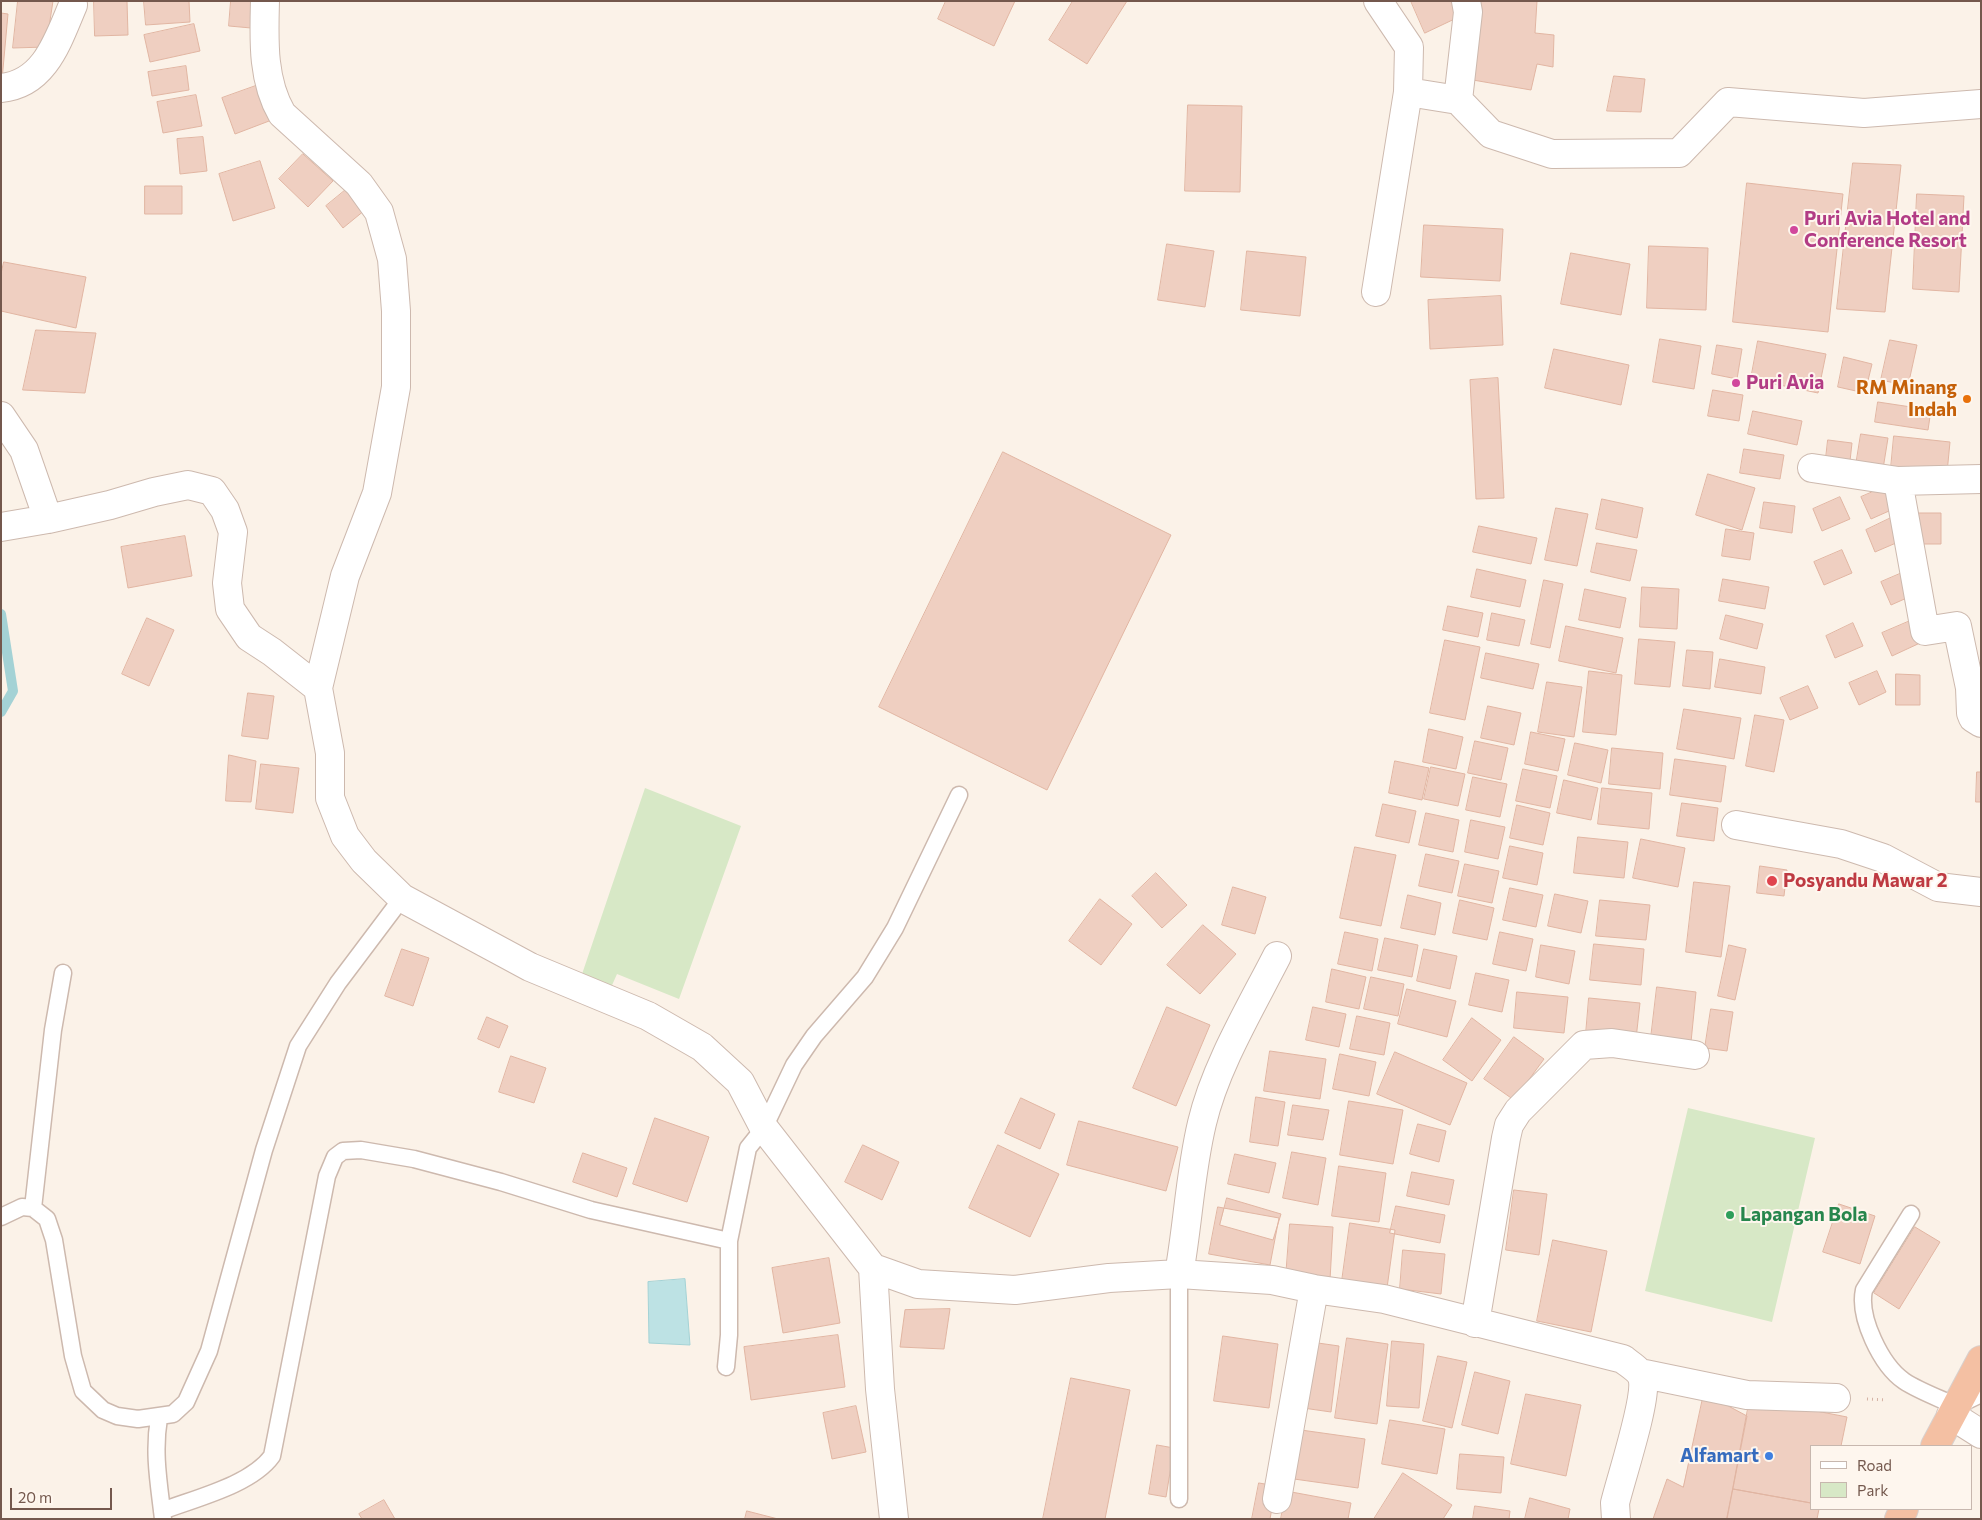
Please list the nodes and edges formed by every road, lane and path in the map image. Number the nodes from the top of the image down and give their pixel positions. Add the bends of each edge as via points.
1 (265, 1) edge
2 (1378, 1) edge
3 (1466, 1) edge
4 (73, 5) dead end
5 (1, 88) edge
6 (1408, 92) junction
7 (1458, 100) junction
8 (1981, 104) edge
9 (1376, 292) dead end
10 (1, 416) edge
11 (1812, 468) dead end
12 (1981, 479) edge
13 (1898, 480) junction
14 (25, 523) edge
15 (318, 688) junction
16 (1981, 723) edge
17 (959, 795) dead end
18 (1736, 825) dead end
19 (1981, 892) edge
20 (402, 898) junction
21 (1277, 956) dead end
22 (63, 974) dead end
23 (1695, 1055) dead end
24 (764, 1128) junction
25 (33, 1208) junction
26 (1911, 1214) dead end
27 (1, 1217) edge
28 (728, 1241) junction
29 (873, 1268) junction
30 (1179, 1274) junction
31 (1314, 1289) junction
32 (1475, 1323) junction
33 (1981, 1360) edge
34 (726, 1367) dead end
35 (1640, 1373) junction
36 (1981, 1394) edge
37 (1836, 1398) dead end
38 (1954, 1410) junction
39 (159, 1418) junction
40 (1981, 1434) edge
41 (1936, 1445) edge
42 (1179, 1499) dead end
43 (1277, 1499) dead end
44 (163, 1515) edge
45 (894, 1519) edge
46 (1616, 1519) edge

1 - 15 street via 264,45 276,104 282,114 359,184 379,212 392,259 396,387 377,493 345,576
2 - 6 street via 1409,47
3 - 7 street via 1468,12
4 - 5 street via 56,44 38,72 22,84
6 - 7 street
6 - 9 street
7 - 8 street via 1492,134 1552,154 1679,153 1728,102 1864,113
10 - 14 street via 24,450
11 - 13 street
12 - 13 street
13 - 16 street via 1925,631 1957,626 1970,688 1971,714
14 - 15 street via 188,485 212,491 226,510 233,532 227,583 230,609 249,637
15 - 20 street via 330,753 330,798 345,836 364,861
17 - 24 lane via 896,928 865,977 814,1036 794,1065
18 - 19 street via 1841,844 1883,858 1938,887
20 - 24 street via 530,967 648,1016 702,1047 740,1082
20 - 39 lane via 338,983 298,1046 264,1150 209,1351 186,1402 173,1414
21 - 30 street via 1233,1042 1206,1106 1194,1161
22 - 25 lane via 53,1030
23 - 32 street via 1612,1043 1584,1045 1518,1111 1509,1125 1506,1138
24 - 28 lane via 748,1148
24 - 29 street
25 - 27 lane via 22,1207
25 - 39 lane via 47,1219 54,1240 73,1356 84,1391 103,1410 117,1416 138,1420
26 - 38 lane via 1864,1290 1861,1303 1878,1351 1903,1381
28 - 34 lane
28 - 44 lane via 590,1210 414,1159 361,1150 343,1151 327,1176 272,1456 265,1466 237,1483
29 - 30 street via 918,1284 1015,1290 1109,1278
29 - 45 street via 880,1389
30 - 31 street via 1272,1280
30 - 42 lane
31 - 32 street via 1384,1299
31 - 43 street
32 - 35 street via 1623,1359
33 - 38 highway
35 - 37 street via 1747,1394
35 - 46 street via 1643,1382 1639,1411 1615,1504
36 - 38 lane
38 - 40 street
38 - 41 highway
39 - 44 lane via 155,1463

